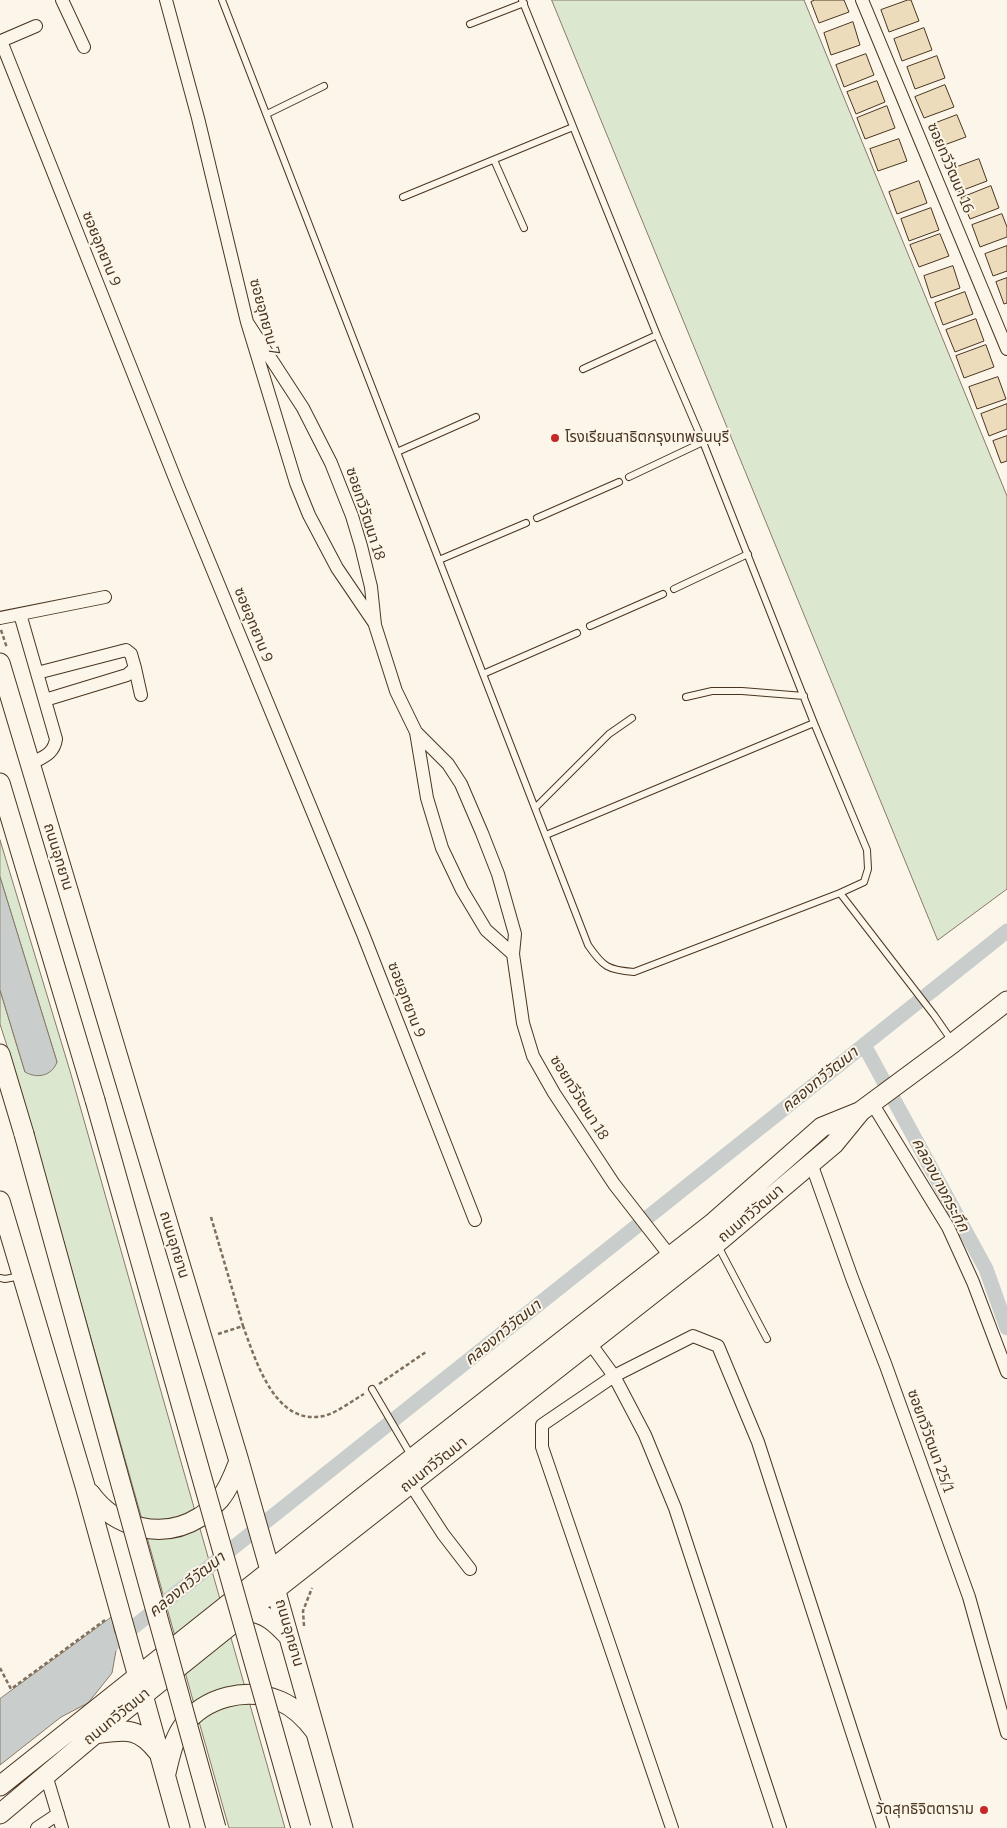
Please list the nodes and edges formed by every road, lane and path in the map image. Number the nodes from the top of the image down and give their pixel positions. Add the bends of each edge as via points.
1 (62, 0) edge
2 (166, 0) edge
3 (222, 0) edge
4 (862, 0) edge
5 (523, 2) edge
6 (470, 24) dead end
7 (36, 26) dead end
8 (1, 41) edge
9 (84, 47) dead end
10 (324, 86) dead end
11 (266, 114) junction
12 (573, 127) junction
13 (494, 160) junction
14 (403, 197) dead end
15 (524, 228) dead end
16 (247, 322) junction
17 (657, 335) junction
18 (1007, 349) edge
19 (583, 369) dead end
20 (476, 417) dead end
21 (703, 442) junction
22 (397, 452) junction
23 (629, 477) dead end
24 (619, 482) dead end
25 (537, 518) dead end
26 (526, 523) dead end
27 (748, 554) junction
28 (439, 560) junction
29 (674, 589) dead end
30 (663, 594) dead end
31 (105, 597) dead end
32 (20, 614) junction
33 (0, 618) edge
34 (375, 625) junction
35 (590, 626) dead end
36 (577, 633) dead end
37 (0, 663) edge
38 (135, 668) junction
39 (37, 673) junction
40 (483, 674) junction
41 (141, 695) dead end
42 (804, 696) junction
43 (686, 697) dead end
44 (45, 700) junction
45 (632, 718) dead end
46 (814, 723) junction
47 (416, 732) junction
48 (30, 764) junction
49 (0, 783) edge
50 (535, 808) junction
51 (546, 835) junction
52 (840, 893) junction
53 (513, 954) junction
54 (1007, 1001) edge
55 (954, 1044) junction
56 (0, 1054) edge
57 (872, 1103) junction
58 (812, 1163) junction
59 (0, 1201) edge
60 (211, 1217) dead end
61 (475, 1220) dead end
62 (717, 1243) junction
63 (670, 1256) junction
64 (22, 1276) junction
65 (0, 1278) edge
66 (243, 1326) junction
67 (203, 1339) junction
68 (767, 1339) dead end
69 (590, 1343) junction
70 (426, 1352) dead end
71 (1007, 1372) edge
72 (614, 1376) junction
73 (372, 1389) junction
74 (409, 1452) junction
75 (239, 1461) junction
76 (410, 1483) junction
77 (85, 1486) junction
78 (268, 1566) junction
79 (470, 1569) dead end
80 (276, 1590) junction
81 (247, 1612) junction
82 (113, 1614) junction
83 (291, 1638) junction
84 (0, 1668) edge
85 (137, 1671) junction
86 (144, 1695) junction
87 (1007, 1733) edge
88 (95, 1734) junction
89 (318, 1734) junction
90 (160, 1755) junction
91 (166, 1774) junction
92 (46, 1775) junction
93 (0, 1786) edge
94 (0, 1814) edge
95 (58, 1814) junction
96 (37, 1828) edge
97 (62, 1828) edge
98 (180, 1828) edge
99 (216, 1828) edge
100 (301, 1828) edge
101 (343, 1828) edge
102 (672, 1828) edge
103 (780, 1828) edge
104 (883, 1828) edge

1 - 9 street
2 - 16 street, ซอยอุทยาน 7
3 - 11 lane
4 - 18 street, ซอยทวีวัฒนา 16
5 - 6 lane
5 - 12 lane
7 - 8 street, ซอยอุทยาน 9
8 - 61 street, ซอยอุทยาน 9
10 - 11 lane
11 - 22 lane
12 - 13 lane
12 - 17 lane
13 - 14 lane
13 - 15 lane
16 - 34 street, ซอยอุทยาน 7 via 309,516 337,568
16 - 34 street, ซอยทวีวัฒนา 18 via 303,408 331,462 361,546 371,587
17 - 19 lane
17 - 21 lane
20 - 22 lane
21 - 23 lane
21 - 27 lane
22 - 28 lane
24 - 25 lane
26 - 28 lane
27 - 29 lane
27 - 42 lane
28 - 40 lane
30 - 35 lane
31 - 32 street
32 - 33 street
32 - 39 street
34 - 47 street, ซอยทวีวัฒนา 18 via 396,691
36 - 40 lane
37 - 48 main road, ถนนอุทยาน
38 - 39 street via 131,654 126,650
38 - 41 street
38 - 44 street via 127,675
39 - 44 street
40 - 50 lane
42 - 43 lane via 742,690 712,691
42 - 46 lane
44 - 48 street via 56,739 55,747
45 - 50 lane via 609,734
46 - 51 lane
46 - 52 lane via 867,850 868,869 864,882
47 - 53 street, ซอยทวีวัฒนา 18 via 427,798 442,848 486,930
47 - 53 street, ซอยทวีวัฒนา 18 via 448,764 461,784 498,874 515,934
48 - 67 main road, ถนนอุทยาน
49 - 100 main road, bridge via 95,1100
50 - 51 lane
51 - 52 lane via 588,945 599,961 614,970 634,972
52 - 55 lane
53 - 63 street, ซอยทวีวัฒนา 18 via 523,1023 533,1056 614,1184
54 - 55 main road, ถนนทวีวัฒนา
55 - 57 main road, ถนนทวีวัฒนา
56 - 99 main road, bridge
57 - 58 main road, ถนนทวีวัฒนา
57 - 63 main road, ถนนทวีวัฒนา via 822,1127 714,1222
57 - 71 street via 948,1227
58 - 62 main road, ถนนทวีวัฒนา
58 - 87 street, ซอยทวีวัฒนา 25/1 via 969,1597
59 - 64 main road
60 - 66 path
62 - 68 lane
62 - 69 main road, ถนนทวีวัฒนา
63 - 74 main road, ถนนทวีวัฒนา
64 - 65 lane
64 - 77 main road
66 - 67 path
66 - 73 path via 261,1374 277,1399 297,1414 316,1418 329,1414
67 - 75 main road, ถนนอุทยาน
69 - 72 street
69 - 76 main road, ถนนทวีวัฒนา
70 - 73 path
72 - 102 street via 542,1425 542,1447
72 - 103 street via 645,1435 675,1508
72 - 104 street via 693,1336 718,1346 758,1442
73 - 74 lane
74 - 78 main road, ถนนทวีวัฒนา
75 - 77 main road via 221,1498 201,1517 181,1526 152,1530 122,1522 97,1503
75 - 78 main road, ถนนอุทยาน
76 - 79 street via 442,1534
76 - 80 main road, ถนนทวีวัฒนา
77 - 82 main road
78 - 80 main road, ถนนอุทยาน
78 - 85 main road, ถนนทวีวัฒนา
80 - 81 main road, ถนนทวีวัฒนา
80 - 83 main road, ถนนอุทยาน
81 - 83 main road via 265,1616
81 - 86 main road, ถนนทวีวัฒนา
82 - 84 path via 11,1689
82 - 85 main road
83 - 89 main road, ถนนอุทยาน
85 - 86 main road
85 - 93 main road, ถนนทวีวัฒนา
86 - 88 main road, ถนนทวีวัฒนา
86 - 90 main road
88 - 90 main road via 129,1731 140,1734
88 - 92 main road, ถนนทวีวัฒนา
89 - 91 main road via 304,1718 282,1702 265,1696 240,1694 218,1699 182,1727 173,1744
89 - 101 main road, ถนนอุทยาน
90 - 91 main road
91 - 98 main road
92 - 94 main road, ถนนทวีวัฒนา
92 - 95 street
95 - 96 street
95 - 97 street

